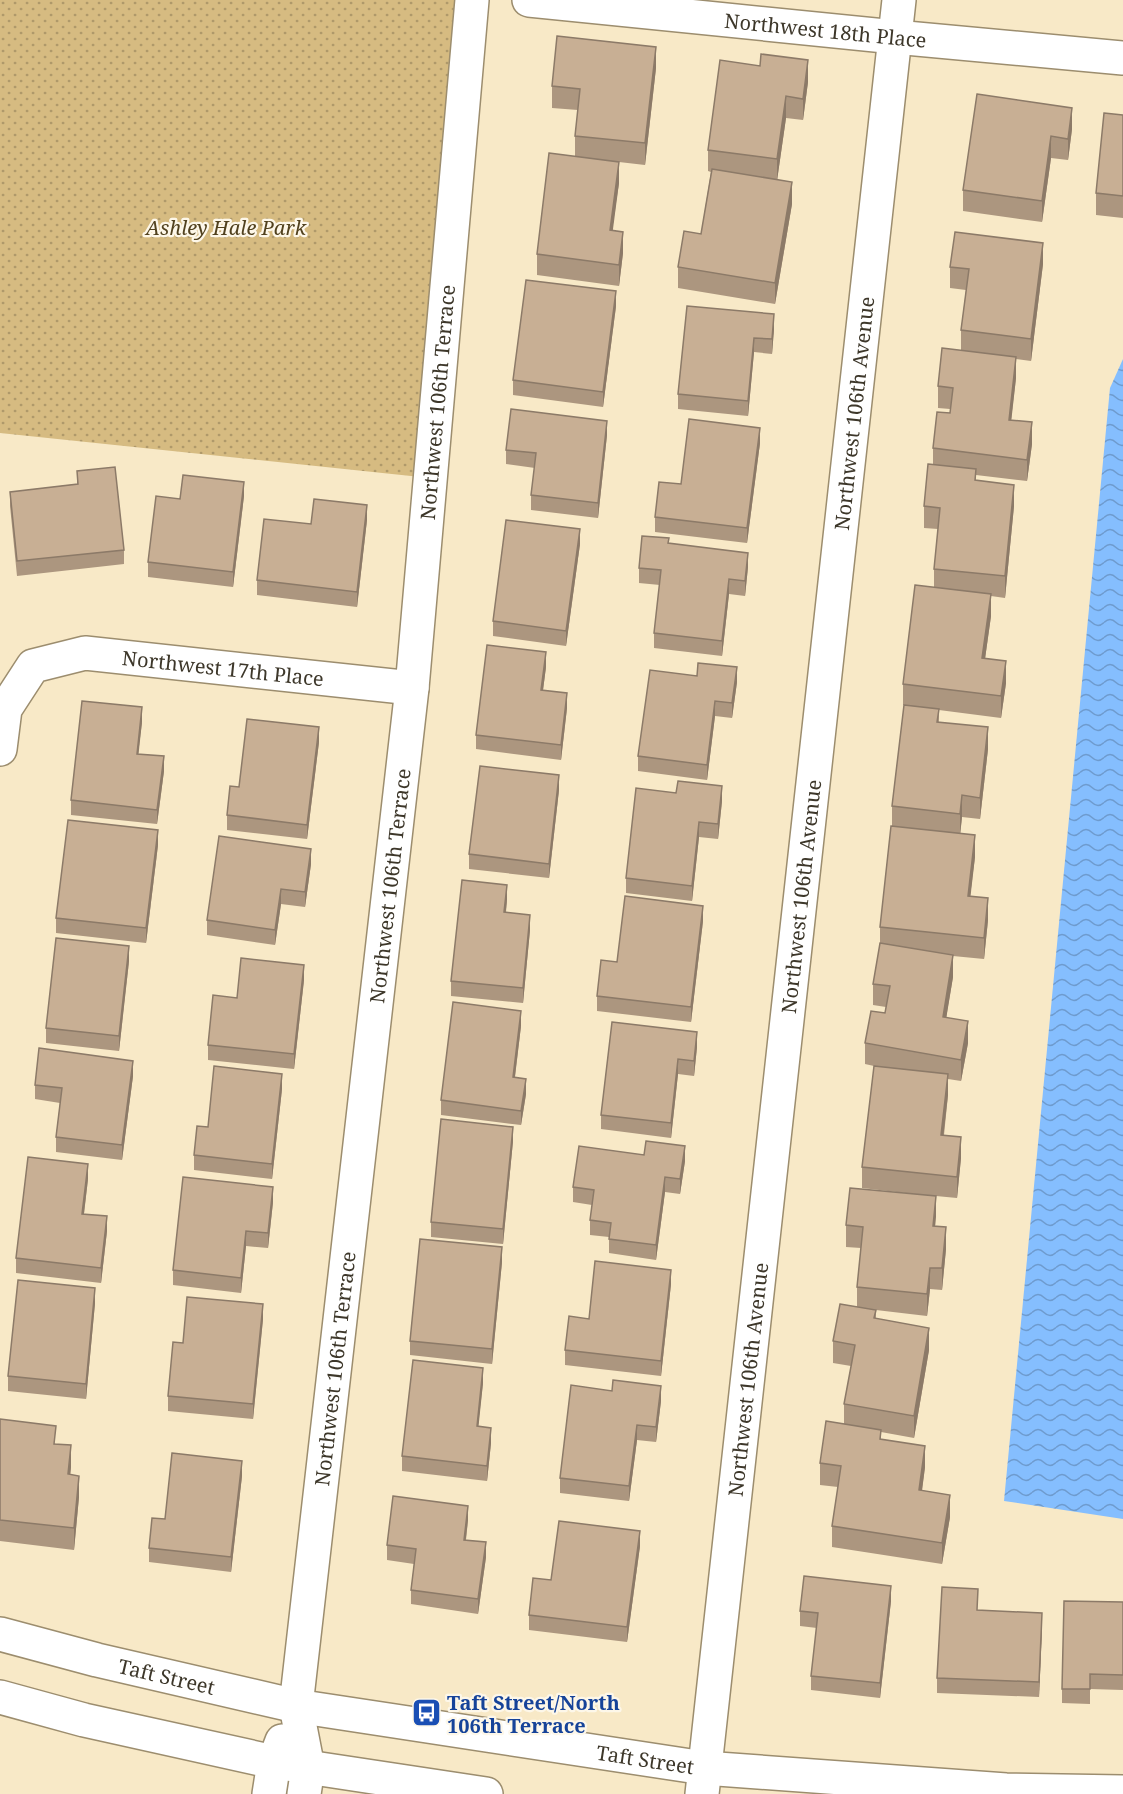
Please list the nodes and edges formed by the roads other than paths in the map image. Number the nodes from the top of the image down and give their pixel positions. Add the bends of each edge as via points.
1 (472, 0) edge
2 (529, 0) edge
3 (899, 0) edge
4 (895, 37) junction
5 (1123, 58) edge
6 (412, 688) junction
7 (0, 749) edge
8 (0, 1634) edge
9 (0, 1697) edge
10 (296, 1706) junction
11 (274, 1762) junction
12 (306, 1781) edge
13 (703, 1781) edge
14 (1123, 1792) edge
15 (269, 1794) edge
16 (486, 1794) edge

1 - 6 street, Northwest 106th Terrace
2 - 4 street, Northwest 18th Place
3 - 4 street, Northwest 106th Avenue
4 - 5 street, Northwest 18th Place
4 - 13 street, Northwest 106th Avenue
6 - 7 street, Northwest 17th Place via 85,653 33,666 5,708
6 - 10 street, Northwest 106th Terrace
8 - 10 street, Taft Street
9 - 11 street
10 - 11 street
10 - 12 street, Northwest 106th Terrace
10 - 13 street, Taft Street
11 - 12 street
11 - 15 street
12 - 16 street
13 - 14 street, Taft Street

